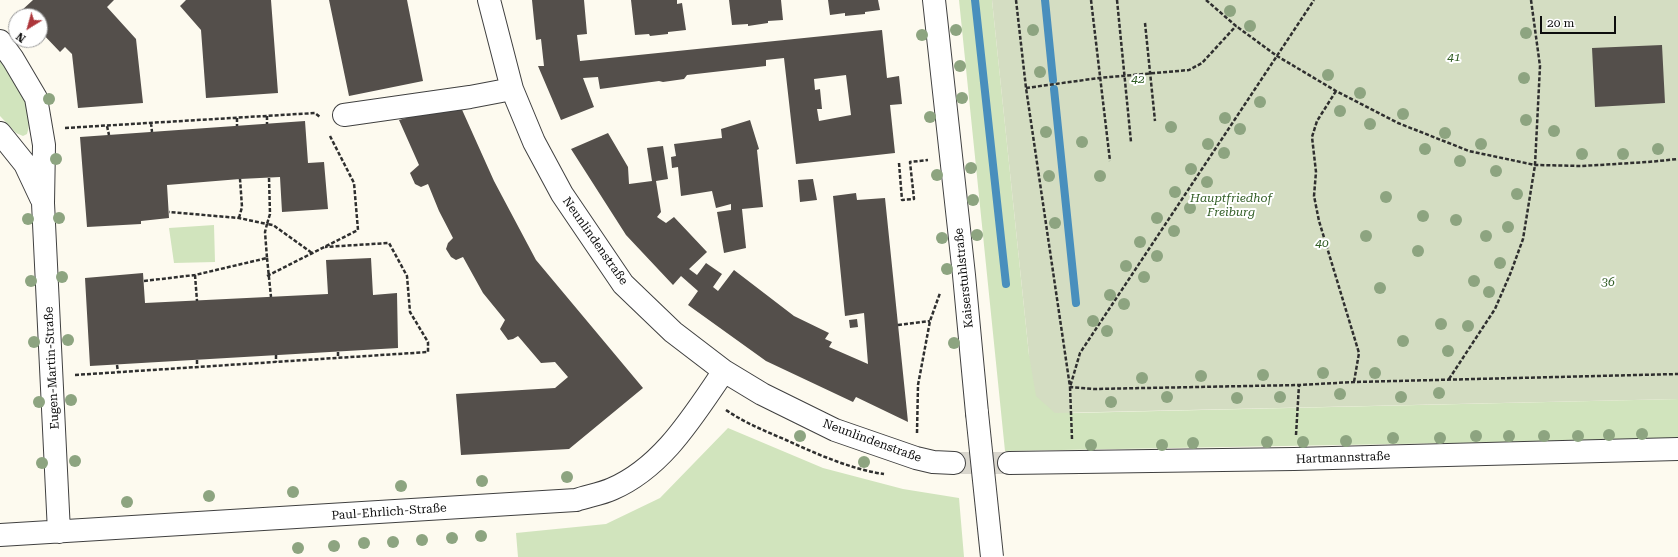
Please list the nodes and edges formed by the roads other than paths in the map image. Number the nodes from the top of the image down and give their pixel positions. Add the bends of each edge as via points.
1 (489, 0) edge
2 (934, 0) edge
3 (0, 41) edge
4 (512, 89) junction
5 (344, 115) dead end
6 (0, 133) edge
7 (43, 203) junction
8 (724, 371) junction
9 (1678, 449) edge
10 (954, 463) tunnel mouth
11 (1009, 463) tunnel mouth
12 (59, 532) junction
13 (0, 535) edge
14 (992, 557) edge

1 - 4 street, Neunlindenstraße
2 - 14 street, Kaiserstuhlstraße, bridge
3 - 7 street, Eugen-Martin-Straße via 36,98 44,145
4 - 5 street
4 - 8 street, Neunlindenstraße via 534,142 562,194 623,284 673,332
6 - 7 street, Eugen-Martin-Straße via 25,164
7 - 12 street, Eugen-Martin-Straße
8 - 10 street, Neunlindenstraße via 762,394 836,430 916,458
8 - 12 street, Paul-Ehrlich-Straße via 672,444 641,473 611,490 576,500
9 - 11 street, Hartmannstraße
12 - 13 street, Paul-Ehrlich-Straße

